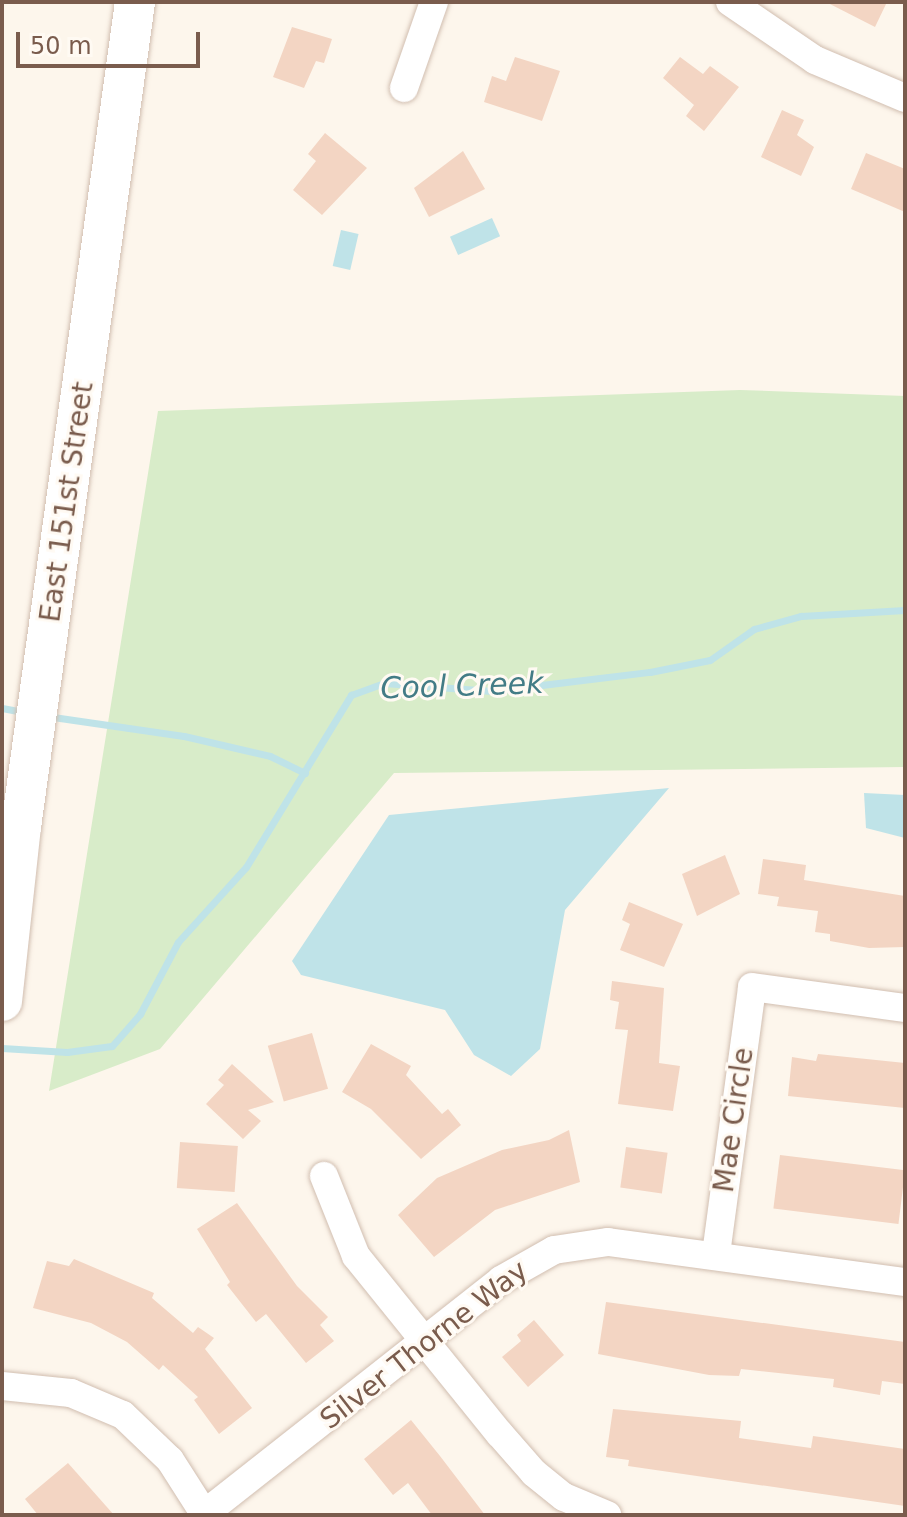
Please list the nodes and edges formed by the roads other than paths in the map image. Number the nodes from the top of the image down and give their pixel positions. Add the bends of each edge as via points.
1 (135, 2) edge
2 (434, 2) edge
3 (730, 2) edge
4 (404, 88) dead end
5 (905, 98) edge
6 (3, 991) edge
7 (905, 1008) edge
8 (324, 1176) dead end
9 (716, 1254) junction
10 (905, 1282) edge
11 (425, 1341) junction
12 (2, 1386) edge
13 (205, 1514) edge
14 (607, 1515) edge

1 - 6 street, East 151st Street
2 - 4 street
3 - 5 street via 815,60
7 - 9 street, Mae Circle via 752,987
8 - 11 street via 356,1256
9 - 10 street, Silver Thorne Way
9 - 11 street, Silver Thorne Way via 608,1242 554,1250 501,1280
11 - 13 street, Silver Thorne Way
11 - 14 street via 534,1473 564,1497
12 - 13 street via 71,1393 123,1415 170,1460

